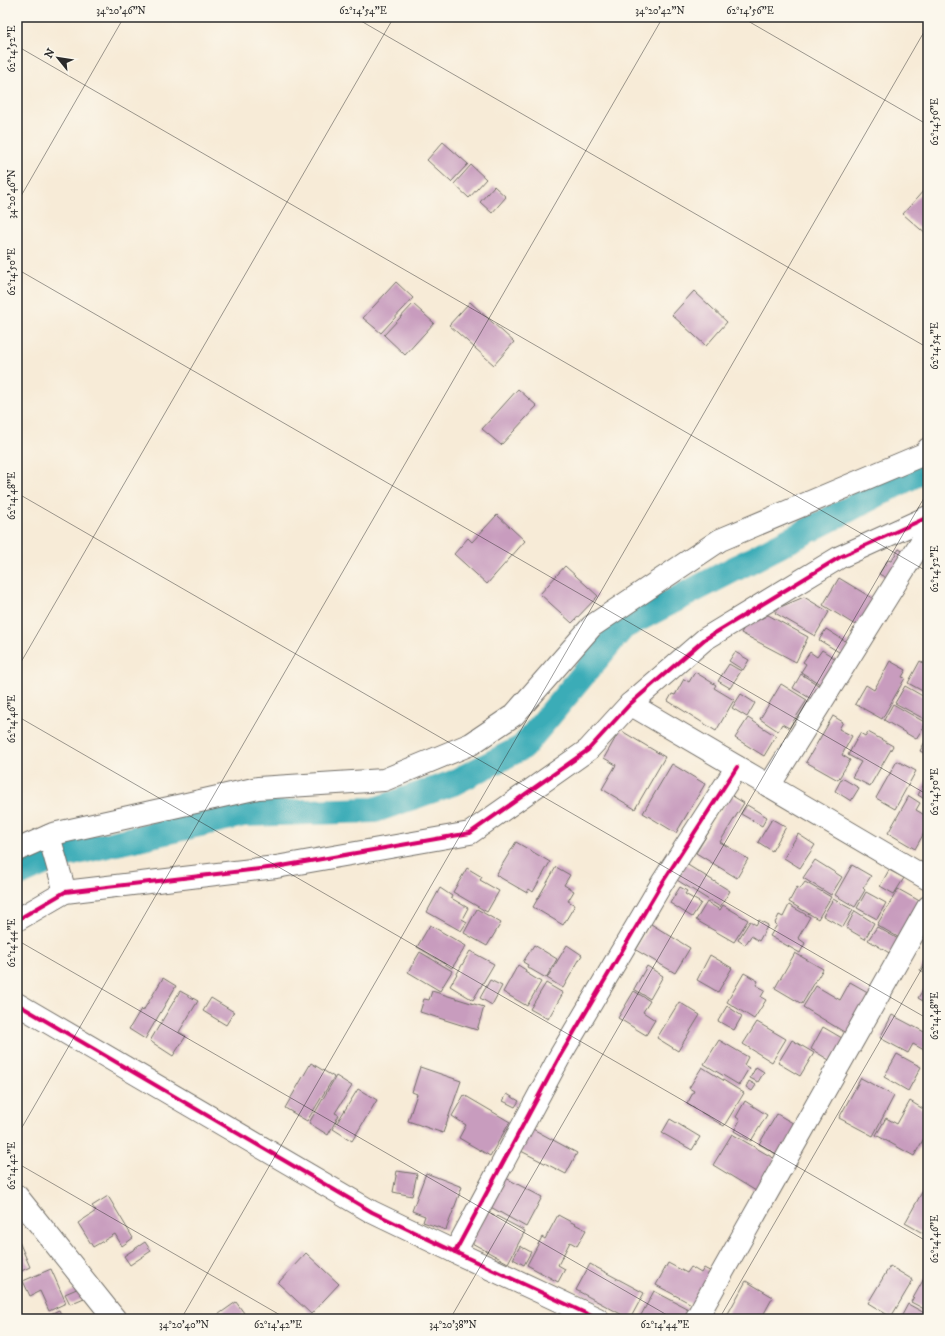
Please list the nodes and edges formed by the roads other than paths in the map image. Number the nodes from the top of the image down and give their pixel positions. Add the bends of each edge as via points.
1 (928, 449) edge
2 (928, 517) edge
3 (928, 531) edge
4 (630, 704) junction
5 (737, 767) junction
6 (769, 786) junction
7 (49, 836) junction
8 (17, 850) edge
9 (928, 879) edge
10 (65, 892) junction
11 (928, 907) edge
12 (17, 920) edge
13 (17, 1004) edge
14 (17, 1196) edge
15 (454, 1252) junction
16 (115, 1319) edge
17 (598, 1319) edge
18 (696, 1319) edge

1 - 7 street via 924,454 720,540 592,626 514,715 471,744 384,780 258,788
2 - 4 street via 840,557 705,639
3 - 6 street
4 - 5 street
4 - 10 street via 588,750 470,833 276,867
5 - 6 street
5 - 15 street via 662,883 560,1056
6 - 9 street
7 - 8 street
7 - 10 street
10 - 12 street
11 - 18 street
13 - 15 street via 372,1212
14 - 16 street
15 - 17 street

